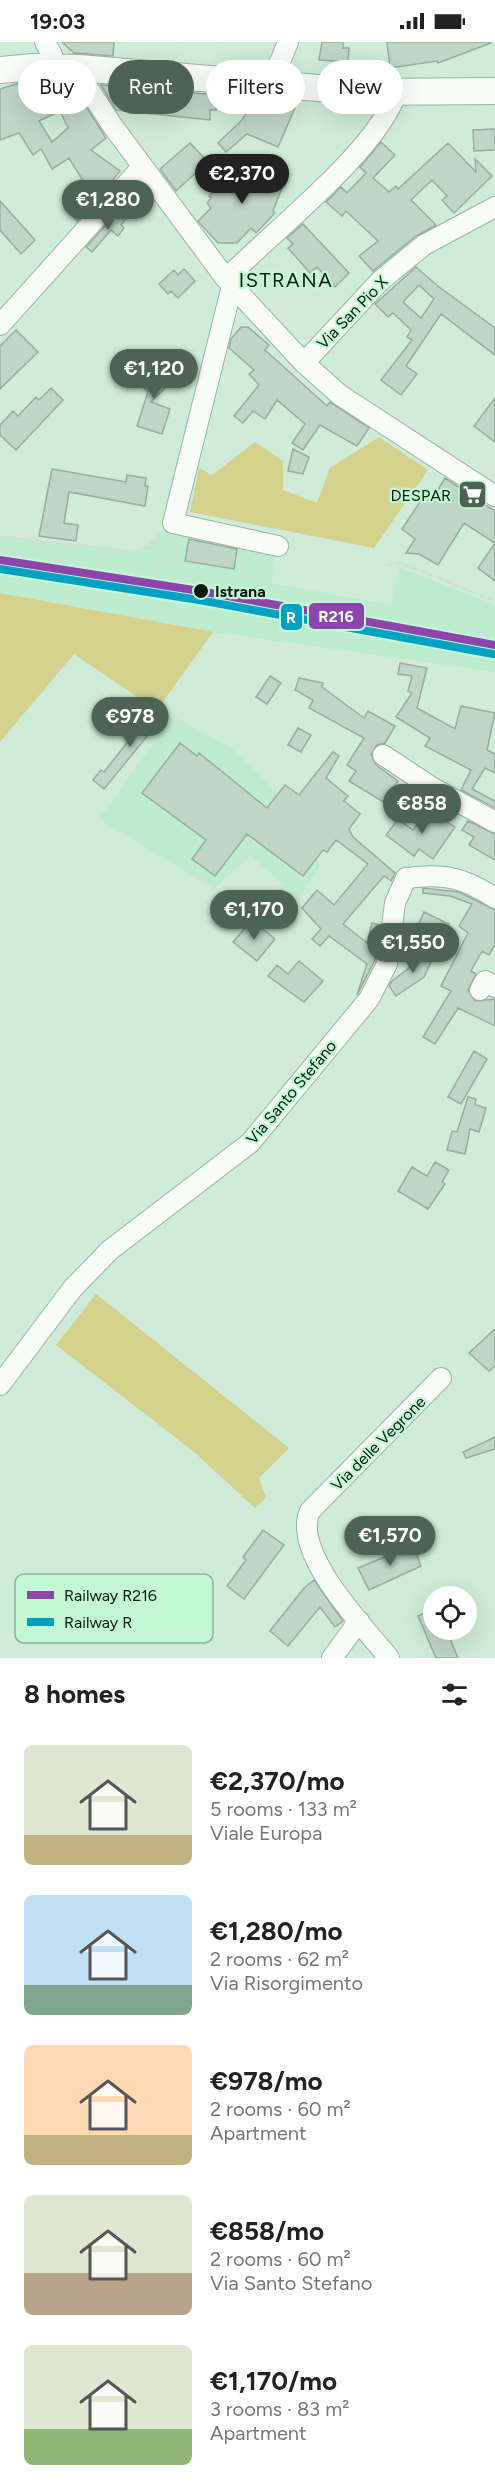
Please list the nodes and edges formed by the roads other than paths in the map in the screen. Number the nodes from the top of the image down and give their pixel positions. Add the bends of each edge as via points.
1 (45, 42) edge
2 (288, 42) edge
3 (59, 60) edge
4 (281, 60) edge
5 (290, 60) edge
6 (18, 69) edge
7 (96, 69) edge
8 (0, 70) edge
9 (206, 79) edge
10 (495, 91) edge
11 (403, 94) edge
12 (96, 99) edge
13 (386, 114) edge
14 (142, 167) junction
15 (495, 207) edge
16 (229, 283) junction
17 (0, 326) edge
18 (304, 363) junction
19 (495, 496) edge
20 (278, 546) dead end
21 (383, 756) dead end
22 (495, 822) edge
23 (495, 898) edge
24 (441, 1378) dead end
25 (0, 1385) edge
26 (359, 1621) junction
27 (332, 1658) edge
28 (389, 1658) edge

1 - 3 street, Via San Pio X
2 - 4 street
2 - 5 street
6 - 8 main road
7 - 9 main road
10 - 11 main road
12 - 14 street, Via San Pio X
13 - 16 street via 341,169
14 - 16 street, Via San Pio X
14 - 17 street
15 - 18 street, Via San Pio X via 424,245 380,280
16 - 18 street, Via San Pio X
16 - 20 street via 173,523
18 - 19 street, Via San Pio X via 340,394
21 - 22 street
23 - 25 street, Via Santo Stefano via 457,877 406,878 395,903 387,964 369,999 250,1143 110,1250 74,1288
24 - 26 street, Via delle Vegrone via 306,1519 306,1534 322,1572
26 - 27 street
26 - 28 street, Via delle Vegrone

